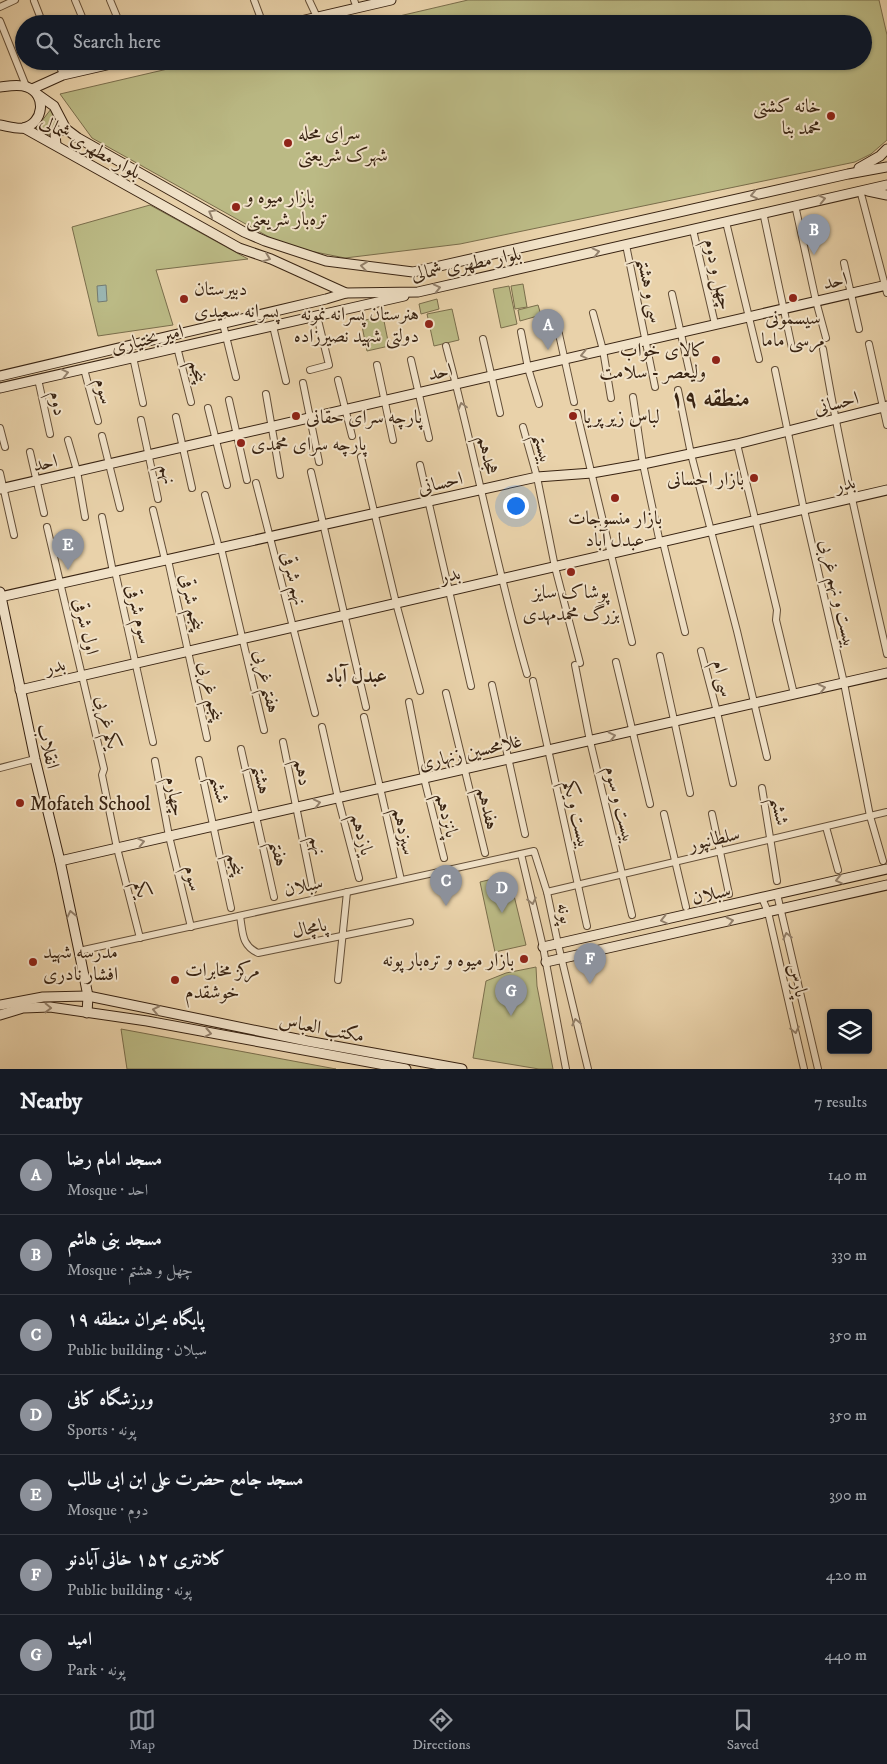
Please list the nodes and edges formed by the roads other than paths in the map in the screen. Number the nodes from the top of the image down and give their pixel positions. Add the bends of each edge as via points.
1 (15, 0) edge
2 (75, 0) edge
3 (110, 0) edge
4 (254, 0) edge
5 (309, 0) edge
6 (391, 0) edge
7 (34, 1) dead end
8 (356, 4) edge
9 (0, 7) edge
10 (39, 15) edge
11 (81, 15) edge
12 (116, 15) edge
13 (260, 15) edge
14 (316, 15) edge
15 (323, 15) edge
16 (0, 21) edge
17 (15, 53) edge
18 (23, 70) edge
19 (62, 70) edge
20 (81, 70) edge
21 (64, 75) junction
22 (0, 87) edge
23 (32, 90) junction
24 (0, 125) edge
25 (24, 128) junction
26 (66, 128) junction
27 (56, 145) junction
28 (887, 149) edge
29 (887, 167) edge
30 (848, 174) junction
31 (887, 185) edge
32 (860, 190) junction
33 (887, 195) edge
34 (795, 206) junction
35 (763, 212) junction
36 (726, 222) junction
37 (693, 230) junction
38 (626, 245) junction
39 (844, 264) dead end
40 (886, 288) edge
41 (418, 292) junction
42 (346, 293) junction
43 (852, 293) junction
44 (672, 294) dead end
45 (816, 301) junction
46 (783, 309) junction
47 (593, 313) dead end
48 (317, 316) junction
49 (749, 317) junction
50 (223, 324) junction
51 (715, 324) junction
52 (557, 325) dead end
53 (273, 326) junction
54 (860, 330) dead end
55 (521, 332) dead end
56 (680, 332) junction
57 (227, 336) junction
58 (826, 338) dead end
59 (483, 339) dead end
60 (646, 340) junction
61 (869, 344) dead end
62 (446, 346) dead end
63 (177, 348) junction
64 (792, 348) dead end
65 (822, 349) dead end
66 (602, 350) junction
67 (89, 355) junction
68 (133, 358) junction
69 (563, 359) junction
70 (759, 359) dead end
71 (411, 360) dead end
72 (377, 365) dead end
73 (88, 368) junction
74 (528, 368) junction
75 (310, 370) dead end
76 (775, 370) dead end
77 (690, 374) dead end
78 (0, 376) edge
79 (236, 376) dead end
80 (491, 376) junction
81 (38, 379) junction
82 (338, 380) dead end
83 (286, 382) dead end
84 (303, 383) dead end
85 (456, 384) junction
86 (655, 387) dead end
87 (0, 388) edge
88 (678, 390) dead end
89 (418, 393) junction
90 (266, 394) dead end
91 (633, 397) dead end
92 (611, 398) dead end
93 (229, 400) dead end
94 (384, 400) junction
95 (191, 402) dead end
96 (574, 402) dead end
97 (144, 403) dead end
98 (538, 404) dead end
99 (885, 406) edge
100 (208, 408) dead end
101 (344, 410) junction
102 (577, 413) dead end
103 (500, 414) dead end
104 (176, 417) dead end
105 (309, 418) junction
106 (141, 420) dead end
107 (835, 420) junction
108 (98, 421) dead end
109 (887, 425) edge
110 (271, 427) junction
111 (523, 427) dead end
112 (0, 428) edge
113 (788, 430) junction
114 (50, 434) dead end
115 (236, 435) junction
116 (102, 436) dead end
117 (352, 436) dead end
118 (429, 438) dead end
119 (68, 440) dead end
120 (214, 440) junction
121 (393, 440) dead end
122 (737, 444) junction
123 (5, 447) dead end
124 (182, 447) junction
125 (30, 452) dead end
126 (691, 454) junction
127 (150, 455) junction
128 (361, 457) dead end
129 (319, 462) dead end
130 (110, 464) junction
131 (643, 464) junction
132 (420, 465) dead end
133 (77, 472) junction
134 (311, 472) dead end
135 (0, 473) edge
136 (592, 473) junction
137 (280, 475) dead end
138 (537, 478) junction
139 (247, 480) dead end
140 (37, 481) junction
141 (256, 483) dead end
142 (227, 485) dead end
143 (192, 488) dead end
144 (2, 489) edge
145 (481, 489) junction
146 (887, 490) edge
147 (205, 495) dead end
148 (158, 499) dead end
149 (851, 499) junction
150 (428, 501) junction
151 (120, 508) dead end
152 (153, 510) dead end
153 (804, 510) junction
154 (44, 513) dead end
155 (376, 513) junction
156 (85, 516) dead end
157 (102, 517) dead end
158 (756, 521) junction
159 (322, 525) junction
160 (47, 527) dead end
161 (712, 531) junction
162 (14, 535) dead end
163 (270, 537) junction
164 (662, 542) junction
165 (220, 548) junction
166 (610, 554) junction
167 (166, 560) junction
168 (555, 567) junction
169 (114, 572) junction
170 (501, 579) junction
171 (61, 584) junction
172 (449, 591) junction
173 (0, 595) edge
174 (396, 603) junction
175 (345, 615) junction
176 (292, 627) junction
177 (685, 632) dead end
178 (243, 638) junction
179 (632, 642) dead end
180 (188, 651) junction
181 (701, 651) dead end
182 (887, 654) edge
183 (660, 656) dead end
184 (616, 662) dead end
185 (136, 663) junction
186 (887, 673) edge
187 (527, 674) dead end
188 (83, 675) junction
189 (533, 681) dead end
190 (844, 683) junction
191 (492, 685) dead end
192 (471, 686) dead end
193 (20, 690) junction
194 (420, 691) dead end
195 (446, 693) dead end
196 (794, 694) junction
197 (409, 702) dead end
198 (755, 703) junction
199 (366, 707) dead end
200 (717, 712) junction
201 (315, 713) dead end
202 (364, 717) dead end
203 (675, 721) junction
204 (322, 727) dead end
205 (264, 730) dead end
206 (632, 731) junction
207 (207, 738) dead end
208 (590, 740) junction
209 (153, 742) dead end
210 (283, 742) dead end
211 (241, 749) dead end
212 (547, 750) junction
213 (767, 756) dead end
214 (35, 759) junction
215 (508, 759) junction
216 (198, 760) dead end
217 (155, 761) dead end
218 (0, 768) edge
219 (465, 769) junction
220 (424, 778) junction
221 (733, 783) dead end
222 (380, 788) junction
223 (762, 788) dead end
224 (690, 793) dead end
225 (338, 798) junction
226 (650, 804) dead end
227 (295, 808) junction
228 (887, 812) edge
229 (664, 814) dead end
230 (712, 814) dead end
231 (256, 816) junction
232 (870, 816) junction
233 (214, 826) junction
234 (826, 826) junction
235 (525, 834) dead end
236 (169, 836) junction
237 (771, 840) junction
238 (117, 848) junction
239 (534, 851) joint
240 (720, 852) junction
241 (484, 853) dead end
242 (521, 854) junction
243 (444, 858) dead end
244 (60, 861) junction
245 (883, 861) dead end
246 (674, 862) junction
247 (887, 869) edge
248 (838, 870) dead end
249 (623, 874) junction
250 (359, 878) dead end
251 (401, 880) junction
252 (777, 881) dead end
253 (579, 885) junction
254 (887, 886) edge
255 (313, 890) dead end
256 (347, 892) junction
257 (547, 892) junction
258 (729, 894) dead end
259 (777, 894) junction
260 (274, 896) dead end
261 (762, 898) junction
262 (686, 907) dead end
263 (231, 908) dead end
264 (781, 909) junction
265 (768, 912) junction
266 (632, 915) dead end
267 (240, 916) junction
268 (410, 922) dead end
269 (587, 926) dead end
270 (190, 927) junction
271 (342, 936) junction
272 (140, 938) junction
273 (558, 944) junction
274 (543, 947) junction
275 (79, 951) junction
276 (561, 959) junction
277 (546, 962) junction
278 (338, 980) dead end
279 (88, 996) junction
280 (0, 1005) edge
281 (86, 1013) junction
282 (0, 1015) edge
283 (308, 1041) junction
284 (306, 1051) junction
285 (818, 1068) edge
286 (406, 1069) edge
287 (462, 1069) edge
288 (566, 1069) edge
289 (588, 1069) edge
290 (805, 1069) edge

1 - 9 street
2 - 11 street
3 - 12 street
4 - 13 street
5 - 14 street
6 - 8 street
7 - 10 street
8 - 15 street
16 - 17 street
18 - 23 street
19 - 21 street
20 - 21 street
21 - 23 street
22 - 23 street
23 - 25 street via 40,101 39,115
23 - 26 street, بلوار مطهری شمالی via 54,106
24 - 25 street
25 - 27 street, بلوار مطهری شمالی
26 - 27 street via 56,134
30 -> 26 street, بلوار مطهری شمالی via 413,272 326,262 265,240 236,227 78,138
27 -> 42 street, بلوار مطهری شمالی via 239,248
28 - 30 street via 870,163
29 - 30 street, بلوار مطهری شمالی
31 - 32 street, بلوار مطهری شمالی
32 - 33 street
34 -> 32 street, بلوار مطهری شمالی
32 - 40 street
34 - 35 street, بلوار مطهری شمالی
34 - 45 street
35 - 36 street, بلوار مطهری شمالی
35 - 46 street
36 - 37 street, بلوار مطهری شمالی
36 - 49 street
37 - 38 street, بلوار مطهری شمالی
37 - 51 street, چهل و دوم
41 -> 38 street, بلوار مطهری شمالی
38 - 60 street, سی و هشتم
39 - 43 street
40 - 43 street, احد
41 - 42 street, بلوار مطهری شمالی
41 - 48 street, امیر بختیاری
42 - 50 street, امیر بختیاری
43 - 45 street, احد
43 - 54 street
44 - 56 street
45 - 46 street, احد
45 - 58 street
46 - 49 street, احد
46 - 64 street
47 - 66 street
48 - 53 street, امیر بختیاری
48 - 75 street via 329,365
49 - 51 street, احد
49 - 70 street
50 - 57 street
50 - 67 street, امیر بختیاری
51 - 56 street, احد
52 - 69 street
53 - 57 street, امیر بختیاری
53 - 83 street
55 - 74 street
56 - 60 street, احد
56 - 77 street
57 - 63 street, امیر بختیاری
57 - 79 street
59 - 80 street
60 - 66 street, احد
60 - 86 street, سی و هشتم
61 - 99 street
62 - 85 street, هجدهم
63 - 68 street, امیر بختیاری
63 - 95 street, پنجم
65 - 107 street
66 -> 69 street, احد
66 - 92 street
67 - 73 street
67 - 78 street, امیر بختیاری
68 - 73 street, امیر بختیاری
68 - 97 street
69 - 74 street, احد
69 - 96 street
71 - 89 street
72 - 94 street
81 -> 73 street, امیر بختیاری
73 - 108 street, سوم
74 - 80 street, احد
74 - 98 street
76 - 113 street
80 - 85 street, احد
80 - 103 street
81 - 87 street, امیر بختیاری
81 - 114 street, دوم
82 - 101 street
84 - 105 street
85 - 89 street, احد
145 -> 85 street, هجدهم
88 - 126 street
89 - 94 street, احد
89 - 118 street
90 - 110 street
91 - 131 street
93 - 115 street
94 - 101 street, احد
94 - 121 street
99 - 107 street, احسانی
99 - 109 street
100 - 120 street
101 - 105 street, احد
101 - 117 street
102 - 136 street
104 - 124 street
105 - 110 street, احد
105 - 129 street
106 - 127 street
107 - 113 street, احسانی
107 - 149 street
110 - 115 street, احد
110 - 137 street
111 - 138 street, بیستم
112 - 123 street
113 - 122 street, احسانی
113 - 153 street, بیست و نهم غربی
115 - 120 street, احد
115 - 139 street
116 - 130 street
119 - 133 street
120 - 124 street, احد
120 - 142 street
122 - 126 street, احسانی
122 - 158 street
124 - 127 street, احد
124 - 143 street
125 - 140 street
126 - 131 street, احسانی
126 - 161 street
127 - 130 street, احد
127 - 148 street, نهم
128 - 155 street
130 - 133 street, احد
130 - 151 street
131 - 136 street, احسانی
131 - 164 street
132 - 150 street
133 - 140 street, احد
133 - 156 street
134 - 159 street
135 - 144 street
136 - 138 street, احسانی
136 - 166 street
138 - 145 street, احسانی
138 - 168 street, بیستم
140 - 144 street, احد
140 - 154 street
141 - 163 street
144 - 162 street
145 - 150 street, احسانی
145 - 170 street, هجدهم
146 - 149 street, بدر
147 - 165 street
149 - 153 street, بدر
149 - 182 street
150 - 155 street, احسانی
150 - 172 street
152 - 167 street
153 - 158 street, بدر
153 - 190 street, بیست و نهم غربی
155 - 159 street, احسانی
155 - 174 street
157 - 169 street
158 - 161 street, بدر
158 - 196 street
159 - 163 street, احسانی
159 - 175 street
160 - 171 street
161 - 164 street, بدر
161 - 198 street
163 - 165 street, احسانی
163 - 176 street, نهم شرقی
164 - 166 street, بدر
164 - 177 street
165 - 167 street, احسانی
165 - 178 street, هفتم غربی
166 - 168 street, بدر
166 - 179 street
167 - 169 street, احسانی
167 - 180 street, پنجم شرقی
168 - 170 street, بدر
168 - 208 street, بیست و سوم
169 - 171 street, احسانی
169 - 185 street, سوم شرقی
170 - 172 street, بدر
170 - 187 street, هجدهم
171 - 173 street, احسانی
171 - 188 street, اول شرقی
172 - 174 street, بدر
172 - 192 street
173 - 193 street, انقلاب
174 - 175 street, بدر
174 - 194 street
175 - 176 street, بدر
175 - 199 street
176 - 178 street, بدر
176 - 201 street, نهم شرقی
178 - 180 street, بدر
178 - 205 street, هفتم غربی
180 - 185 street, بدر
180 - 207 street, پنجم غربی
181 - 200 street, سی ام
183 - 203 street
184 - 206 street
185 - 188 street, بدر
185 - 209 street, سوم شرقی
186 - 190 street, غلامحسین زنهاری
188 - 193 street, بدر
188 - 238 street, یکم غربی
189 - 212 street, بیست و یکم
196 -> 190 street, غلامحسین زنهاری
190 - 232 street, بیست و نهم غربی
191 - 215 street
193 - 214 street, انقلاب
195 - 219 street
196 - 198 street, غلامحسین زنهاری
197 - 220 street, پانزدهم
198 - 200 street, غلامحسین زنهاری
198 - 213 street
200 - 203 street, غلامحسین زنهاری
200 - 221 street, سی ام
202 - 222 street, سیزدهم
203 - 206 street, غلامحسین زنهاری
203 - 224 street
204 - 225 street, یازدهم
208 -> 206 street, غلامحسین زنهاری
206 - 226 street
208 - 212 street, غلامحسین زنهاری
208 - 249 street, بیست و سوم
210 - 227 street, دهم
211 - 231 street, هشتم
212 - 215 street, غلامحسین زنهاری
212 - 253 street, بیست و یکم
214 - 218 street
214 - 244 street, انقلاب
215 - 219 street, غلامحسین زنهاری
215 - 235 street
216 - 233 street, ششم
217 - 236 street, چهارم
219 - 220 street, غلامحسین زنهاری
219 - 241 street, هفدهم
220 - 222 street, غلامحسین زنهاری
220 - 243 street, پانزدهم
222 - 225 street, غلامحسین زنهاری
222 - 251 street, سیزدهم
223 - 237 street, ششم
227 -> 225 street, غلامحسین زنهاری
225 - 250 street, یازدهم
227 - 231 street, غلامحسین زنهاری
227 - 255 street, نهم
228 - 232 street, سلطانپور
229 - 246 street
230 - 240 street
231 - 233 street, غلامحسین زنهاری
231 - 260 street, هفتم
232 - 234 street, سلطانپور
232 - 245 street
233 - 236 street, غلامحسین زنهاری
233 - 263 street, پنجم
234 - 237 street, سلطانپور
234 - 248 street
238 -> 236 street, غلامحسین زنهاری
236 - 270 street, سوم
237 - 240 street, سلطانپور
237 - 252 street
238 - 244 street, غلامحسین زنهاری
238 - 272 street, یکم
239 - 242 street, سبلان
239 - 257 street, پونه
240 - 246 street, سلطانپور
240 - 258 street
242 - 251 street, سبلان
242 -> 274 street, پونه
275 -> 244 street, انقلاب
246 - 249 street, سلطانپور
246 - 262 street
247 -> 259 street, سبلان
249 - 253 street, سلطانپور
249 - 266 street
251 - 256 street, سبلان
253 - 257 street, سلطانپور
253 - 269 street
254 - 264 street, سبلان
256 - 267 street, سبلان
256 - 271 street
257 - 273 street, پونه
259 - 261 street, سبلان
259 - 264 street, پارس
261 - 265 street, پارس
261 -> 273 street, سبلان
264 - 265 street, سبلان
285 -> 264 street, پارس
276 -> 265 street, سبلان
265 -> 290 street, پارس
267 - 270 street, سبلان
267 - 271 street, پامچال via 245,942 258,953
268 - 271 street, پامچال
270 - 272 street, سبلان
271 - 278 street
272 - 275 street, سبلان
273 - 274 street, سبلان
273 - 276 street, پونه
274 - 277 street, پونه
275 - 279 street, انقلاب
276 - 277 street, سبلان
289 -> 276 street, پونه
277 - 288 street, پونه
279 - 280 street, مکتب العباس via 44,997
279 - 281 street, انقلاب
283 -> 279 street, مکتب العباس
282 -> 281 street, مکتب العباس via 23,1008 50,1007
281 -> 284 street, مکتب العباس
283 - 284 street
283 - 287 street, مکتب العباس
284 - 286 street, مکتب العباس
285 - 290 street

